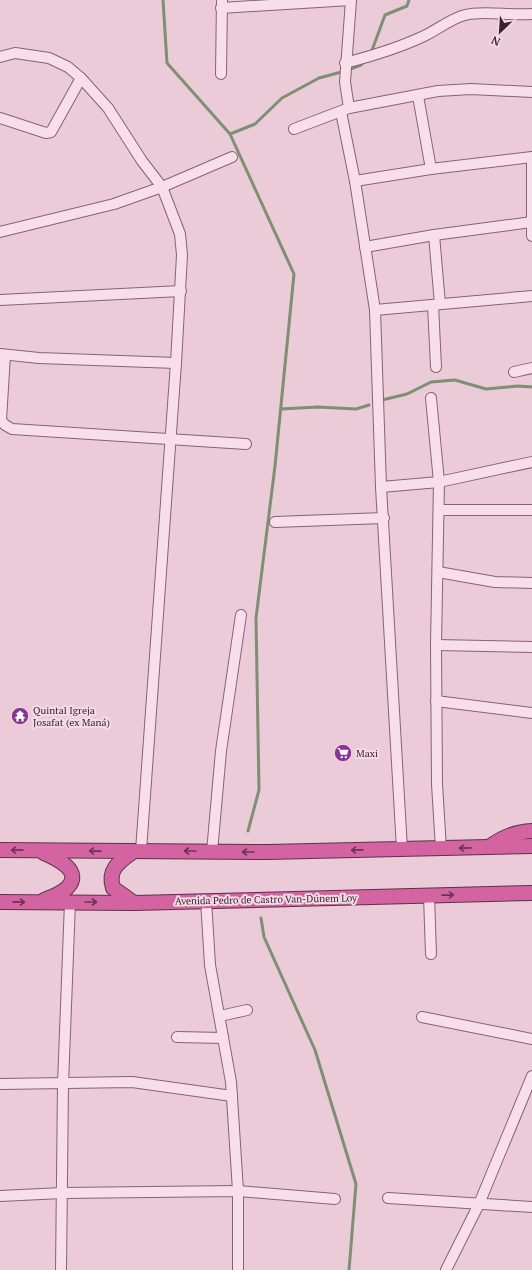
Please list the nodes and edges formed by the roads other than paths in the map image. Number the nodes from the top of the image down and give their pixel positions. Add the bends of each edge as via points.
1 (350, 0) edge
2 (222, 4) edge
3 (532, 14) edge
4 (0, 57) edge
5 (346, 63) junction
6 (221, 74) dead end
7 (81, 78) junction
8 (532, 92) edge
9 (418, 96) junction
10 (345, 110) junction
11 (0, 118) edge
12 (294, 129) dead end
13 (232, 157) dead end
14 (532, 157) edge
15 (431, 169) junction
16 (355, 181) junction
17 (162, 187) junction
18 (531, 222) edge
19 (0, 232) edge
20 (434, 235) junction
21 (532, 236) edge
22 (365, 247) junction
23 (181, 291) junction
24 (532, 296) edge
25 (0, 300) edge
26 (436, 304) junction
27 (375, 310) junction
28 (2, 354) edge
29 (176, 363) junction
30 (436, 367) dead end
31 (532, 368) edge
32 (514, 372) dead end
33 (431, 398) dead end
34 (171, 440) junction
35 (246, 444) dead end
36 (532, 462) edge
37 (439, 482) junction
38 (382, 487) junction
39 (439, 510) junction
40 (532, 510) edge
41 (384, 518) junction
42 (275, 522) dead end
43 (438, 572) junction
44 (532, 583) edge
45 (241, 615) dead end
46 (436, 646) junction
47 (532, 647) edge
48 (436, 701) junction
49 (532, 713) edge
50 (532, 831) edge
51 (532, 846) edge
52 (489, 847) junction
53 (441, 848) junction
54 (402, 849) junction
55 (0, 850) edge
56 (34, 850) junction
57 (137, 851) junction
58 (212, 852) junction
59 (532, 893) edge
60 (429, 896) junction
61 (206, 900) junction
62 (0, 902) edge
63 (38, 902) junction
64 (70, 902) junction
65 (134, 902) junction
66 (431, 954) dead end
67 (247, 1010) dead end
68 (220, 1016) junction
69 (422, 1017) dead end
70 (177, 1037) dead end
71 (223, 1038) junction
72 (532, 1039) edge
73 (532, 1076) edge
74 (0, 1084) edge
75 (64, 1084) junction
76 (232, 1096) junction
77 (238, 1191) junction
78 (62, 1193) junction
79 (0, 1196) edge
80 (388, 1198) dead end
81 (335, 1199) dead end
82 (479, 1204) junction
83 (532, 1207) edge
84 (61, 1270) edge
85 (238, 1270) edge
86 (446, 1270) edge

1 - 2 street
1 - 5 street
2 - 6 street
3 - 5 street via 464,15 385,52
4 - 7 street via 15,53 49,58 68,67
5 - 10 street
7 - 11 street via 52,132 46,133
7 - 17 street via 108,108
8 - 9 street via 459,89
9 - 10 street
9 - 15 street
10 - 12 street
10 - 16 street
13 - 17 street
14 - 15 street
14 - 18 street
15 - 16 street
16 - 22 street
17 - 19 street via 96,209
17 - 23 street via 180,234
18 - 20 street
18 - 21 street
20 - 22 street
20 - 26 street
22 - 27 street
23 - 25 street
23 - 29 street
24 - 26 street
26 - 27 street
26 - 30 street
27 - 38 street
28 - 29 street via 39,358
28 - 34 street via 1,420 12,429
29 - 34 street
31 - 32 street
33 - 37 street
34 - 35 street
34 - 57 street
36 - 37 street
37 - 38 street
37 - 39 street
38 - 41 street
39 - 40 street
39 - 43 street
41 - 42 street
41 - 54 street
43 - 44 street via 495,582
43 - 46 street
45 - 58 street via 221,751
46 - 47 street
46 - 48 street
48 - 49 street
48 - 53 street
50 - 52 highway via 502,837
51 - 52 highway
52 -> 53 highway
53 - 54 highway
54 -> 58 highway
56 -> 55 highway
57 -> 56 highway
56 - 63 highway via 61,860 72,874 67,889
58 -> 57 highway
57 - 65 highway via 117,864 111,876 113,888
60 -> 59 highway, Avenida Pedro de Castro Van-Dúnem Loy
60 - 61 highway, Avenida Pedro de Castro Van-Dúnem Loy
60 - 66 street
61 - 65 highway, Avenida Pedro de Castro Van-Dúnem Loy
61 - 68 street via 210,965
62 -> 63 highway, Avenida Pedro de Castro Van-Dúnem Loy
63 - 64 highway, Avenida Pedro de Castro Van-Dúnem Loy
64 -> 65 highway, Avenida Pedro de Castro Van-Dúnem Loy
64 - 75 street
67 - 68 street
68 - 71 street
69 - 72 street
70 - 71 street
71 - 76 street
73 - 82 street
74 - 75 street
75 - 76 street via 132,1082
75 - 78 street
76 - 77 street
77 - 78 street
77 - 81 street
77 - 85 street
78 - 79 street
78 - 84 street
80 - 82 street
82 - 83 street
82 - 86 street

